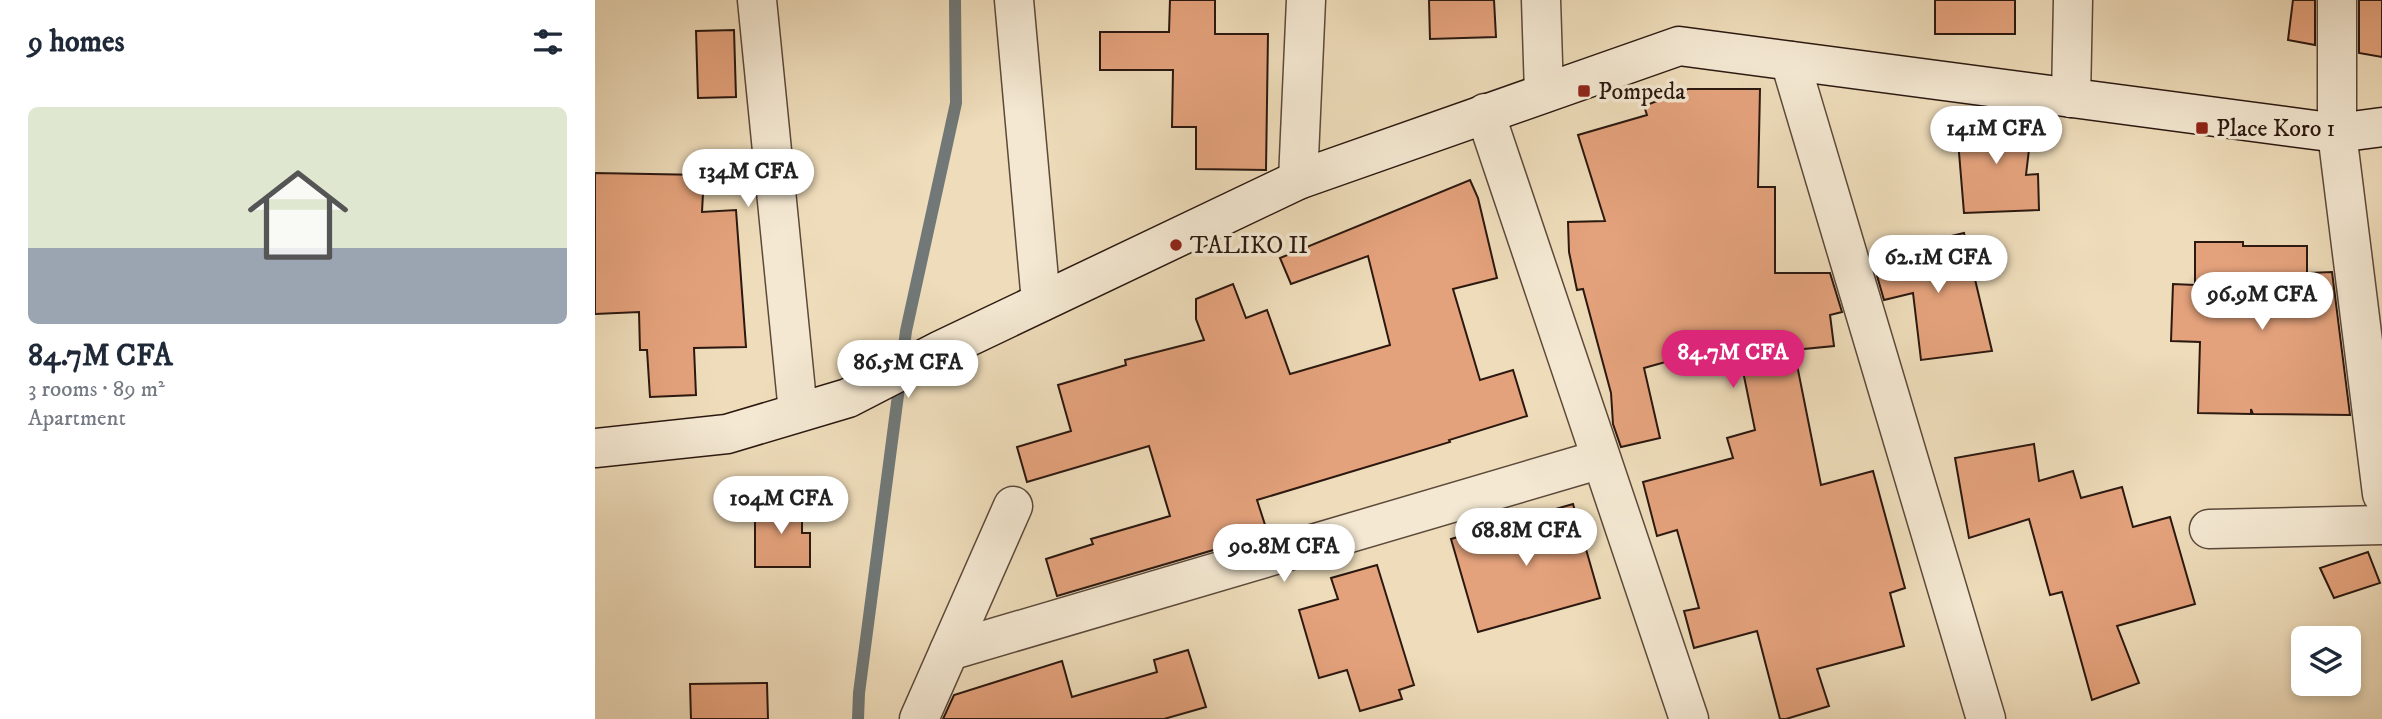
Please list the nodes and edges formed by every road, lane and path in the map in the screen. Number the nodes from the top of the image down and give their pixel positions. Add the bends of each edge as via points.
1 (757, 0) edge
2 (1014, 0) edge
3 (1306, 0) edge
4 (1541, 0) edge
5 (2073, 0) edge
6 (2337, 0) edge
7 (1790, 61) junction
8 (1544, 93) junction
9 (2071, 98) junction
10 (1485, 113) junction
11 (2382, 128) edge
12 (2337, 133) junction
13 (1299, 180) junction
14 (1041, 302) junction
15 (798, 412) junction
16 (595, 448) edge
17 (1601, 459) junction
18 (2382, 494) edge
19 (1013, 506) dead end
20 (2382, 525) edge
21 (2209, 529) dead end
22 (949, 651) junction
23 (919, 719) edge
24 (1689, 719) edge
25 (1986, 719) edge

1 - 15 street
2 - 14 street
3 - 13 street
4 - 8 street
5 - 9 street
6 - 12 street
7 - 8 street via 1679,46
7 - 9 street
7 - 25 street
8 - 10 street
9 - 12 street
10 - 13 street
10 - 17 street
11 - 12 street
12 - 18 street
13 - 14 street
14 - 15 street via 848,398
15 - 16 street via 727,434
17 - 22 street
17 - 24 street
19 - 22 street
20 - 21 street
22 - 23 street

